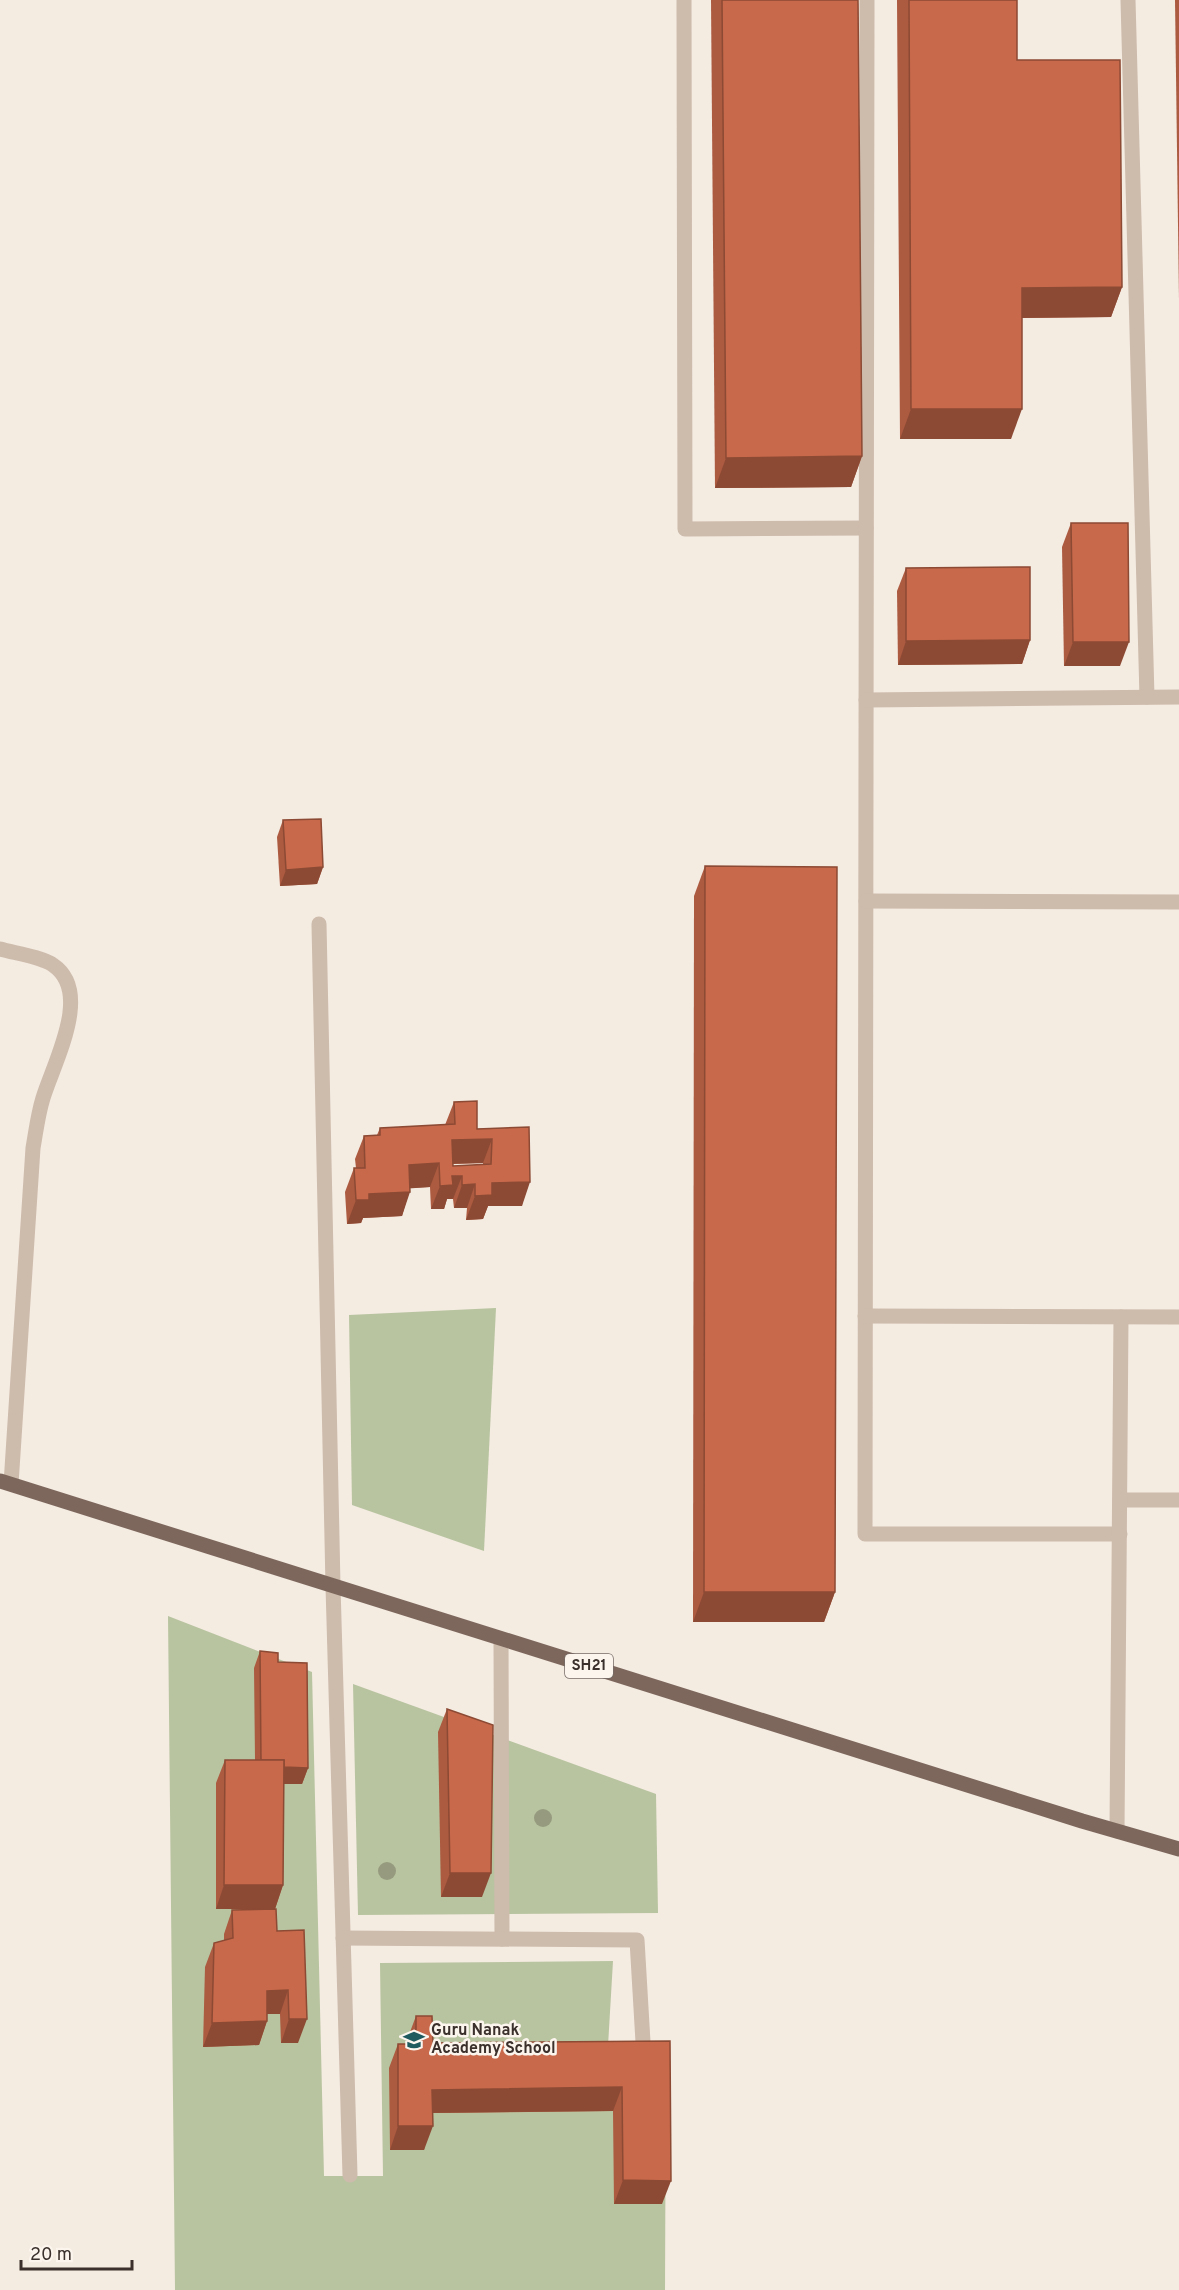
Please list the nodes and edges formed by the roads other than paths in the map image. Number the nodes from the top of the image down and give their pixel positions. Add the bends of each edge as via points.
1 (684, 0) edge
2 (867, 0) edge
3 (1128, 0) edge
4 (866, 528) junction
5 (1147, 697) junction
6 (1179, 697) edge
7 (866, 700) junction
8 (866, 902) junction
9 (1179, 902) edge
10 (319, 924) dead end
11 (0, 949) edge
12 (865, 1316) junction
13 (1121, 1317) junction
14 (1179, 1317) edge
15 (5, 1483) edge
16 (1120, 1500) junction
17 (1179, 1500) edge
18 (1120, 1534) junction
19 (333, 1586) junction
20 (501, 1639) junction
21 (1117, 1831) junction
22 (1179, 1849) edge
23 (343, 1938) junction
24 (502, 1939) junction
25 (644, 2059) edge
26 (350, 2175) dead end

1 - 4 street via 685,529
2 - 4 street
3 - 5 street
4 - 7 street
5 - 6 street
5 - 7 street
7 - 8 street
8 - 9 street
8 - 12 street
10 - 19 street
11 - 15 street via 52,963 70,986 72,1001 42,1100 33,1148
12 - 13 street
12 - 18 street via 865,1534
13 - 14 street
13 - 16 street
15 - 19 main road, SH21
16 - 17 street
16 - 18 street
18 - 21 street
19 - 20 main road, SH21
19 - 23 street
20 - 21 main road, SH21
20 - 24 street
21 - 22 main road, SH21
23 - 24 street
23 - 26 street
24 - 25 street via 638,1940

